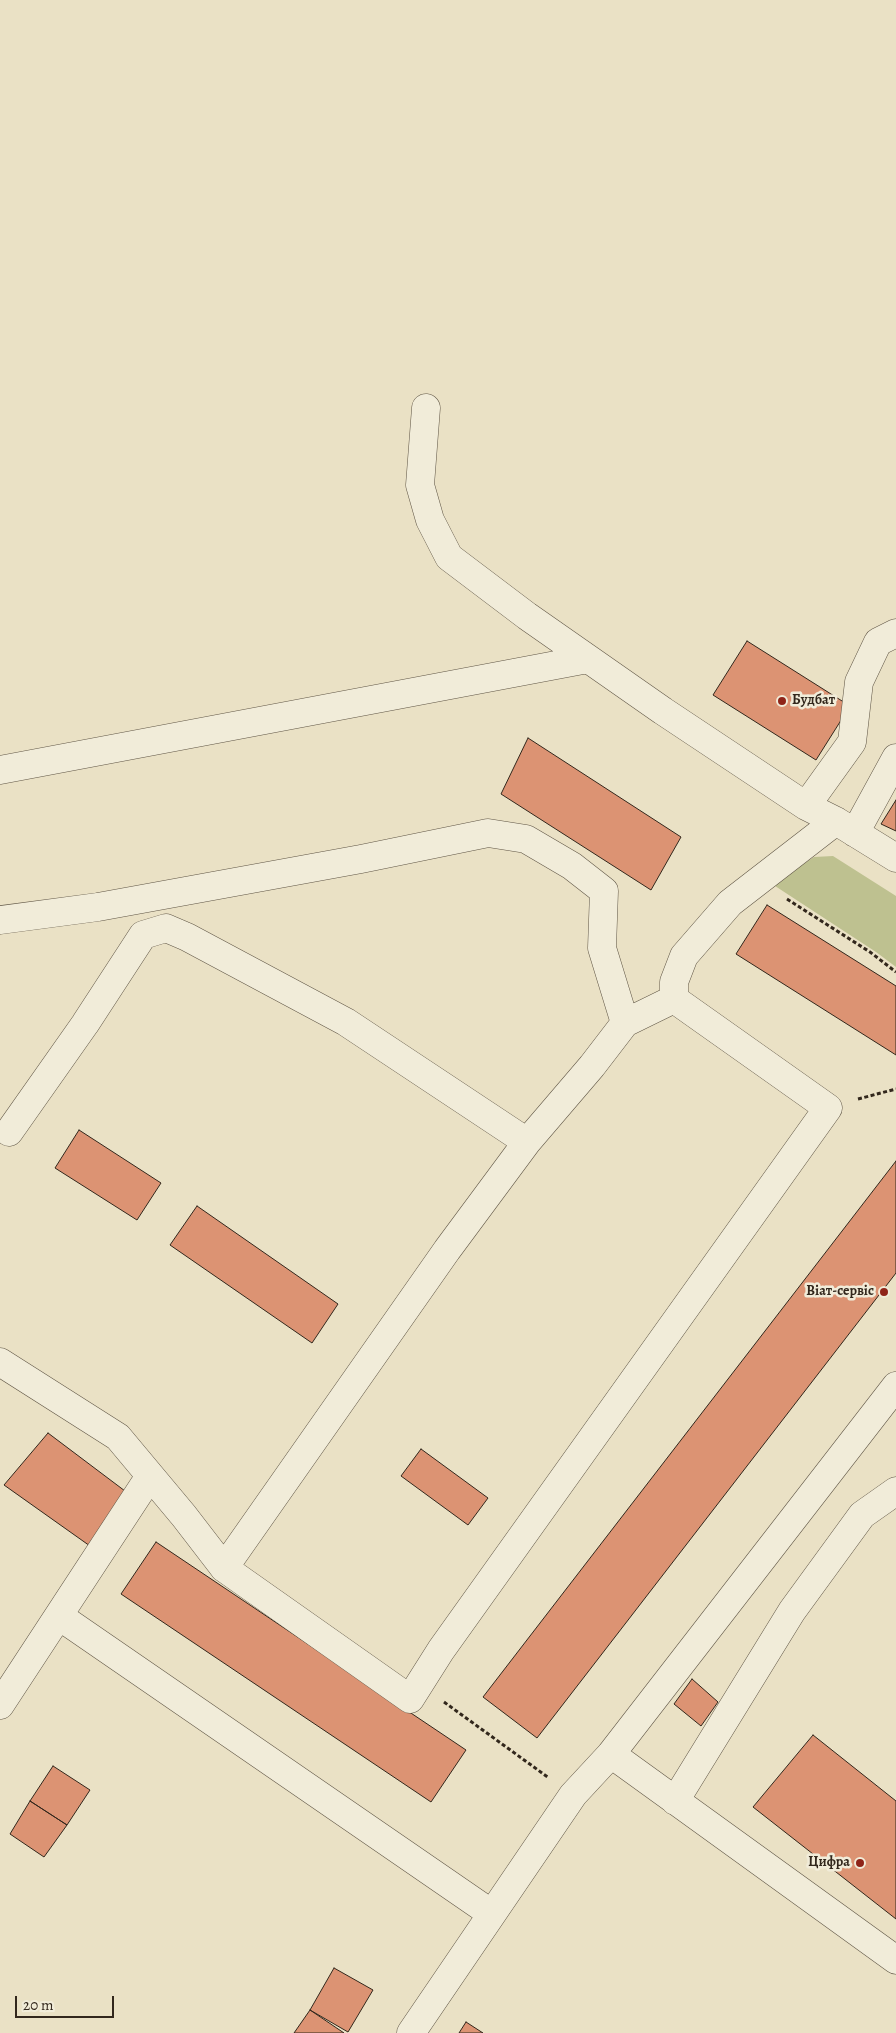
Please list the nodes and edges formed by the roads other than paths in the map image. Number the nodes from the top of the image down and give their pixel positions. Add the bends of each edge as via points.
1 (426, 408) dead end
2 (896, 633) edge
3 (588, 659) junction
4 (896, 758) edge
5 (0, 770) edge
6 (806, 806) junction
7 (845, 827) junction
8 (896, 858) edge
9 (0, 920) edge
10 (674, 999) junction
11 (625, 1023) junction
12 (9, 1132) dead end
13 (527, 1142) junction
14 (0, 1362) edge
15 (896, 1386) edge
16 (150, 1476) junction
17 (896, 1491) edge
18 (224, 1568) junction
19 (59, 1616) junction
20 (0, 1705) edge
21 (611, 1754) junction
22 (675, 1801) junction
23 (492, 1914) junction
24 (896, 1960) edge
25 (411, 2033) edge

1 - 3 street via 420,485 430,520 449,557
2 - 6 street via 878,642 859,682 852,742
3 - 5 street
3 - 6 street
4 - 7 street
6 - 7 street
7 - 8 street
7 - 10 street via 758,880 730,903 684,956 674,982
9 - 11 street via 98,907 488,833 526,839 572,866 604,891 602,948
10 - 11 street
10 - 18 street via 828,1108 447,1642 410,1699
11 - 13 street
12 - 13 street via 143,935 166,928 346,1022
13 - 18 street via 447,1250
14 - 16 street via 118,1437
15 - 21 street
16 - 18 street
16 - 19 street
17 - 22 street via 862,1515 792,1611
19 - 20 street
19 - 23 street
21 - 22 street
21 - 23 street via 573,1795
22 - 24 street
23 - 25 street

